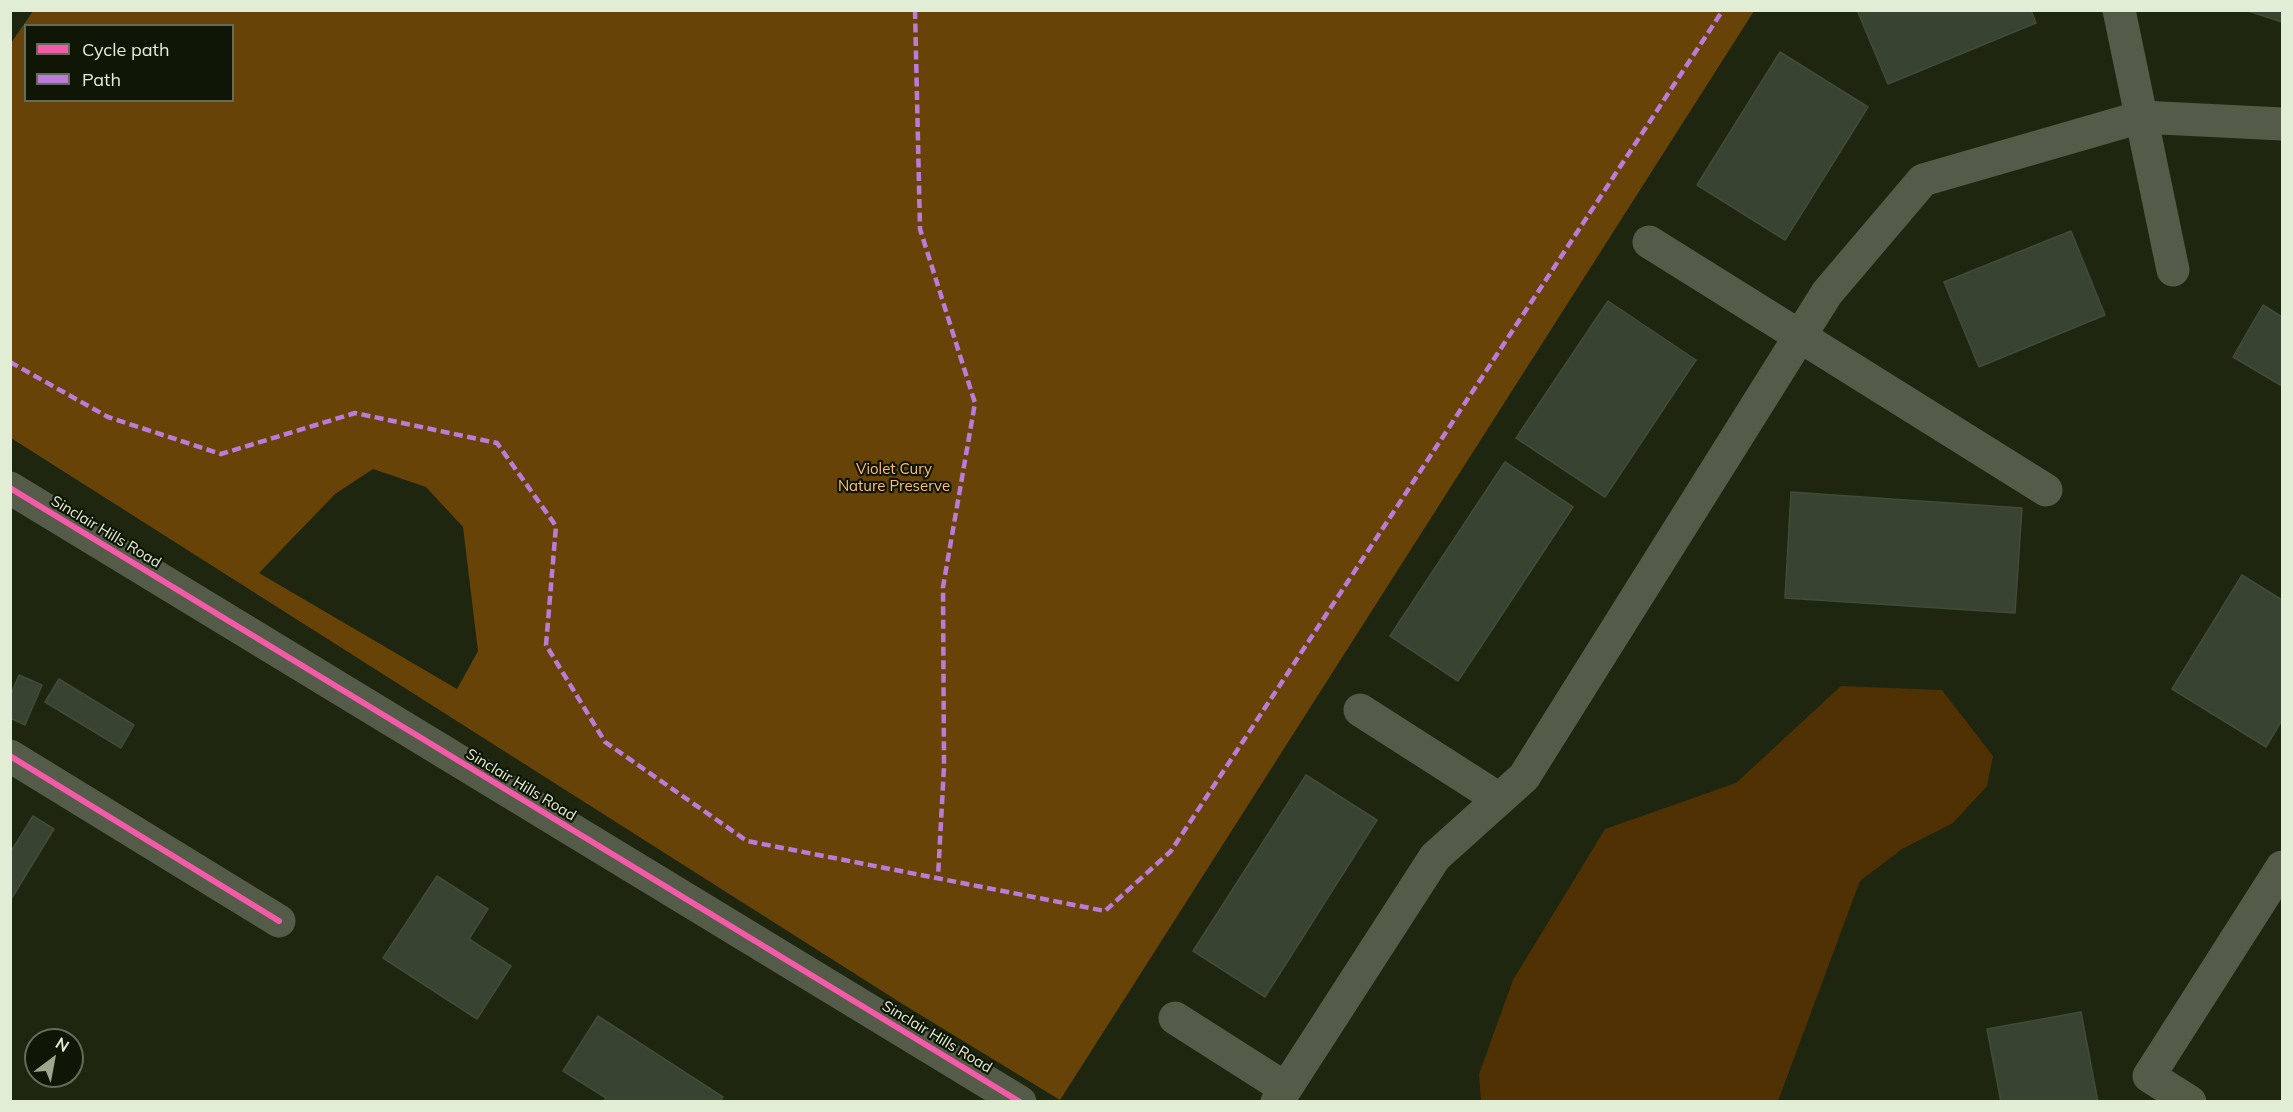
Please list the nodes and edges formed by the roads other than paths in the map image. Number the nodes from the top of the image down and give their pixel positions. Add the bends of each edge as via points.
1 (2119, 10) edge
2 (2141, 117) junction
3 (2283, 124) edge
4 (1649, 242) dead end
5 (2173, 270) dead end
6 (1800, 336) junction
7 (10, 488) edge
8 (2046, 490) dead end
9 (1360, 710) dead end
10 (10, 756) edge
11 (1499, 799) junction
12 (2281, 872) edge
13 (279, 921) dead end
14 (1175, 1018) dead end
15 (1281, 1095) edge
16 (1020, 1101) edge
17 (2190, 1101) edge

1 - 2 street
2 - 3 street
2 - 5 street
2 - 6 street via 1923,180 1827,293
4 - 6 street
6 - 8 street
6 - 11 street via 1524,777
7 - 16 street, Sinclair Hills Road
9 - 11 street
10 - 13 street
11 - 15 street via 1435,857
12 - 17 street via 2149,1076
14 - 15 street

